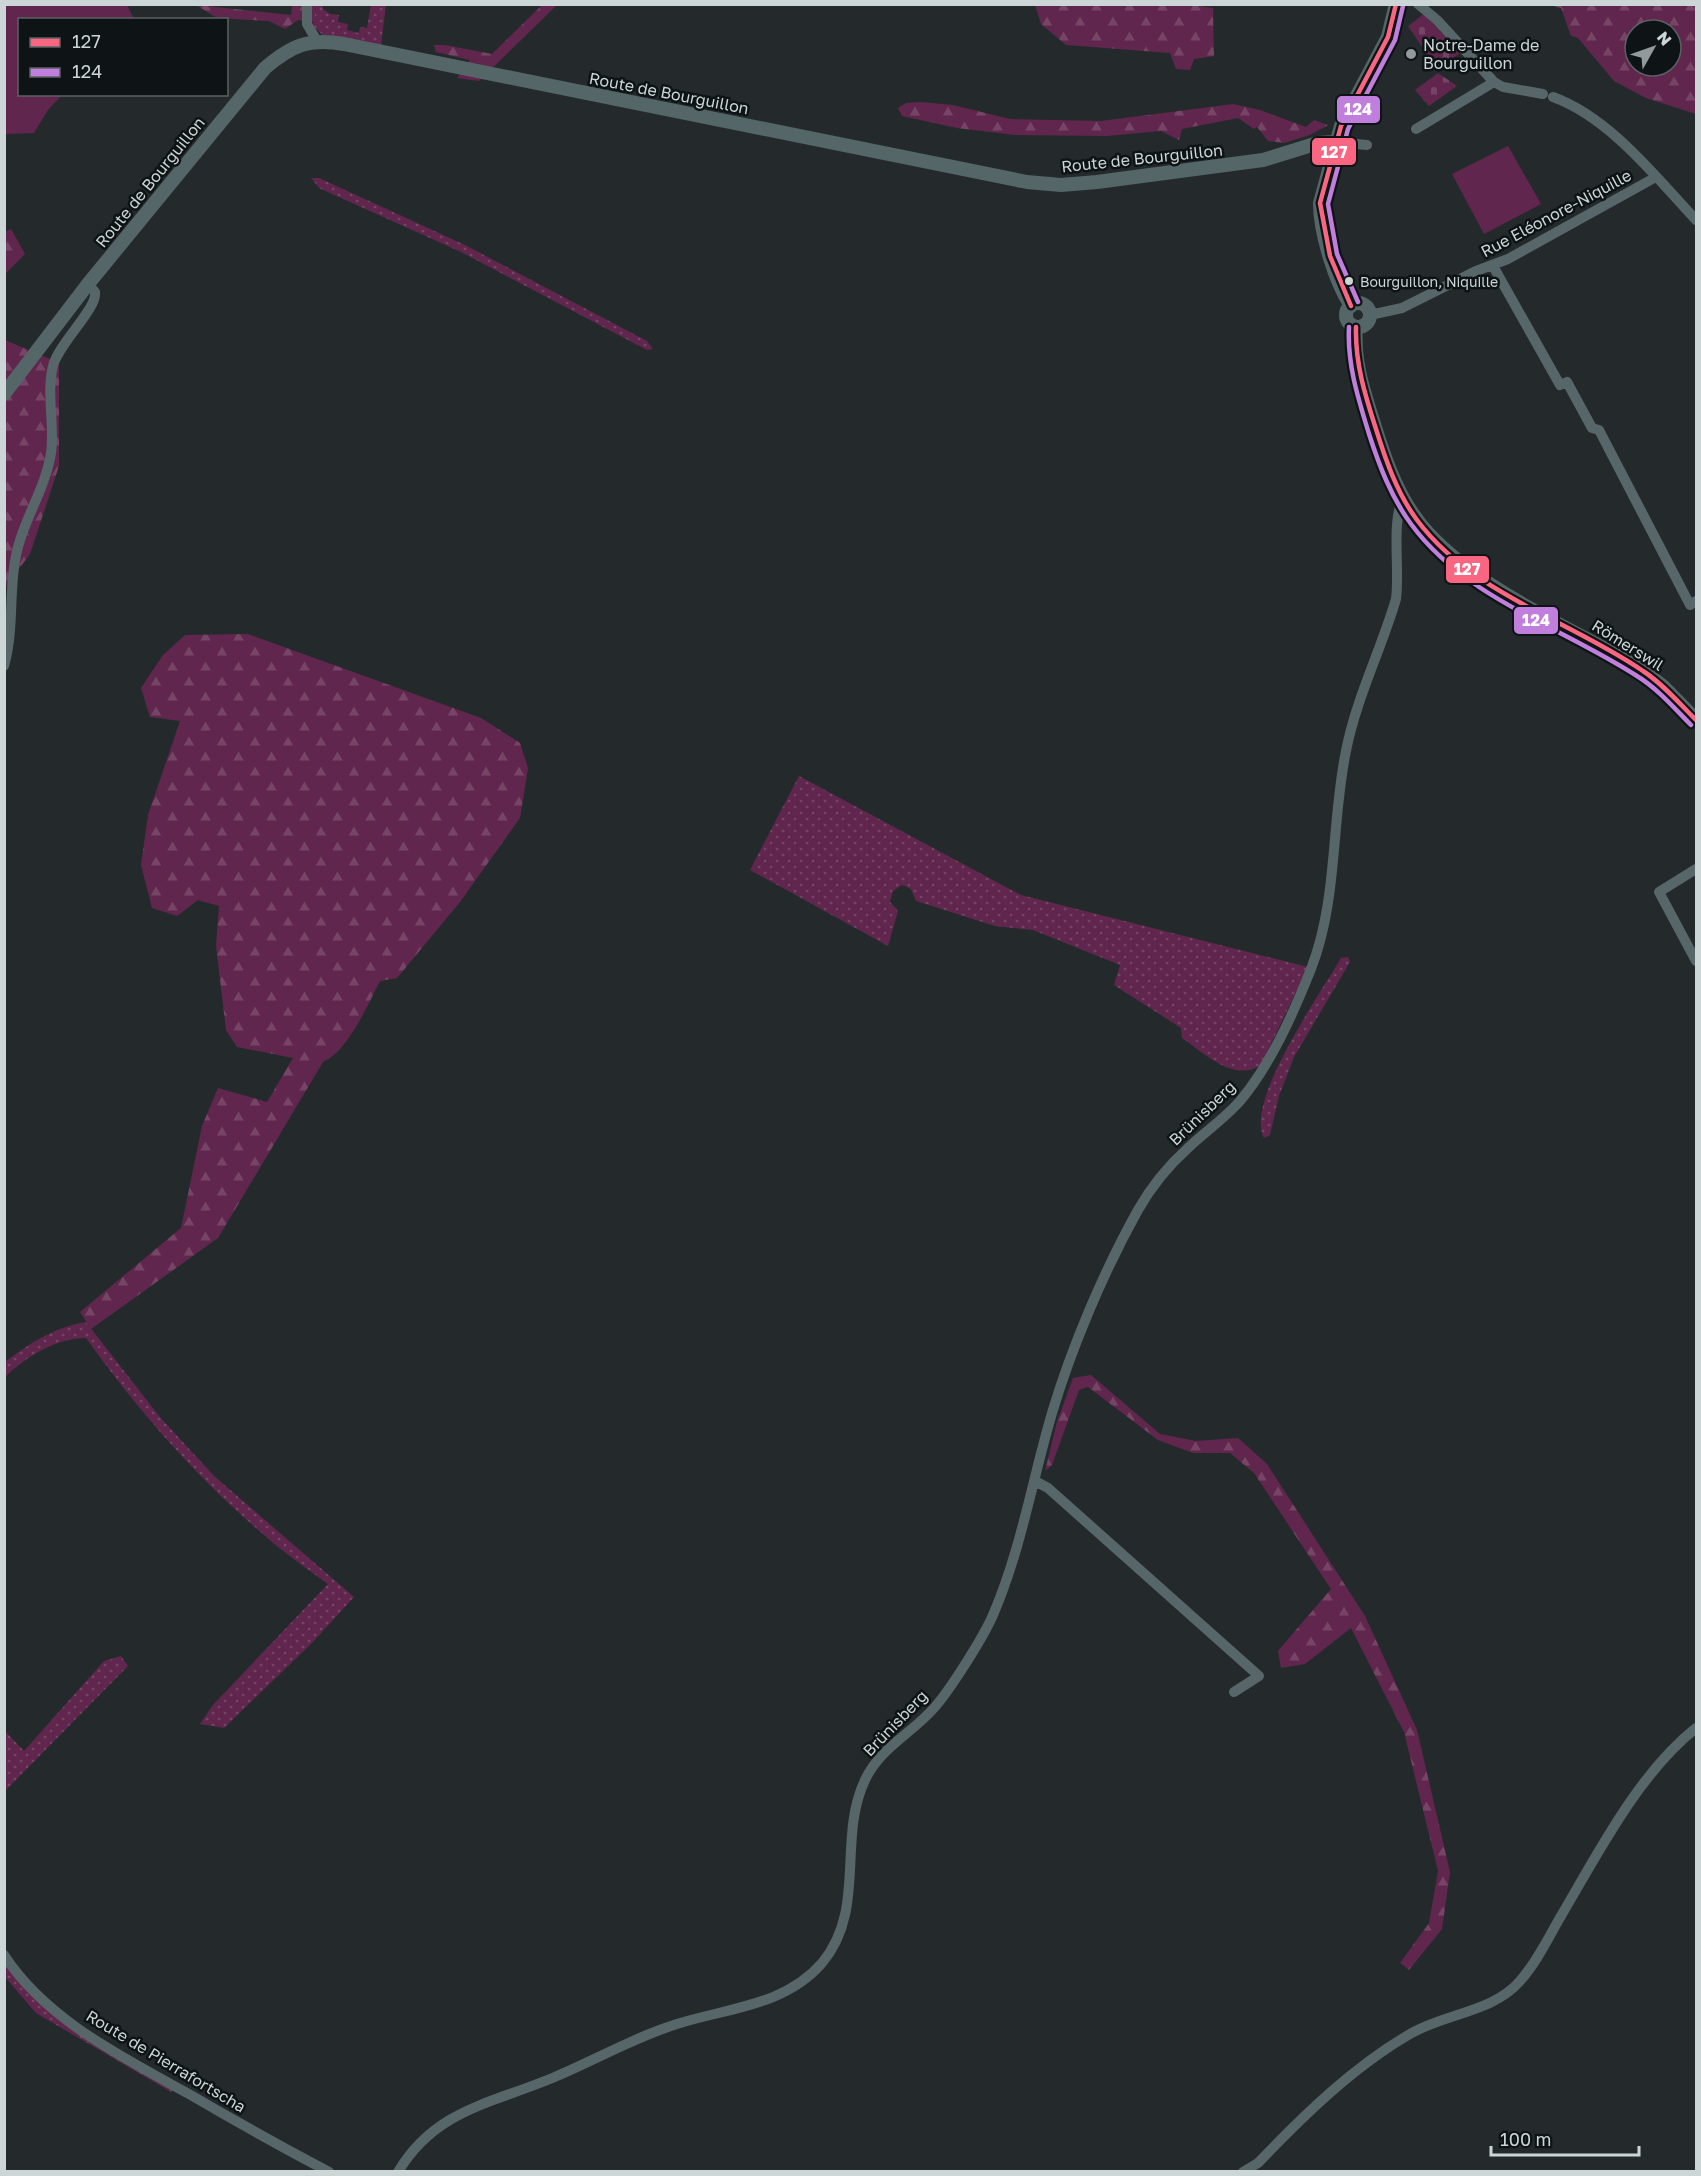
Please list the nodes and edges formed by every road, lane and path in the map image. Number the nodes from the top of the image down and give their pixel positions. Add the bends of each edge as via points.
1 (308, 4) edge
2 (1396, 4) edge
3 (1418, 4) edge
4 (317, 41) junction
5 (1494, 82) junction
6 (1416, 129) dead end
7 (1335, 142) junction
8 (1367, 145) dead end
9 (1656, 177) junction
10 (1696, 220) edge
11 (1493, 266) junction
12 (88, 284) junction
13 (1351, 306) junction
14 (1370, 315) junction
15 (1356, 327) junction
16 (4, 394) edge
17 (1403, 498) junction
18 (1696, 601) edge
19 (4, 666) edge
20 (1696, 720) edge
21 (1696, 869) edge
22 (1696, 962) edge
23 (1035, 1481) junction
24 (1234, 1692) dead end
25 (1696, 1728) edge
26 (4, 1955) edge
27 (329, 2172) edge
28 (398, 2172) edge
29 (1243, 2172) edge

1 - 4 street via 307,24
2 - 7 main road via 1388,37
3 - 5 street
4 - 7 main road, Route de Bourguillon via 1027,182 1097,182 1263,160 1318,143
4 - 12 main road, Route de Bourguillon via 284,52 265,68
5 - 6 street
5 - 9 street via 1548,95 1581,108
7 - 8 street
7 - 13 main road via 1320,216 1338,283
9 - 10 street
9 - 11 street, Rue Eléonore-Niquille
11 - 14 street, Rue Eléonore-Niquille via 1401,308
11 - 18 street via 1560,385 1567,382 1592,428 1599,430 1690,605
12 - 16 main road, Route de Bourguillon
12 - 19 street via 95,292 94,303 67,337 53,363 51,450 45,478 14,562
13 - 14 main road via 1362,304
13 - 15 main road via 1347,316
14 - 15 main road via 1366,325
15 - 17 main road, Römerswil via 1356,360 1368,406 1381,449
17 - 20 main road, Römerswil via 1427,532 1454,558 1534,610 1642,670
17 - 23 street, Brünisberg via 1396,519 1396,599 1346,750 1327,905 1311,969 1271,1055 1248,1090 1171,1164 1137,1213 1080,1334 1052,1414
21 - 22 street via 1659,892
23 - 24 street via 1048,1488 1259,1676
23 - 28 street, Brünisberg via 1013,1562 991,1620 934,1708 882,1754 863,1784 854,1822 848,1904 832,1950 818,1967 762,2002 656,2031 552,2078 453,2116 418,2143
25 - 29 street via 1640,1789 1535,1960 1513,1988 1486,2006 1438,2021 1403,2038 1337,2088 1258,2163
26 - 27 street, Route de Pierrafortscha via 29,1986 90,2036

